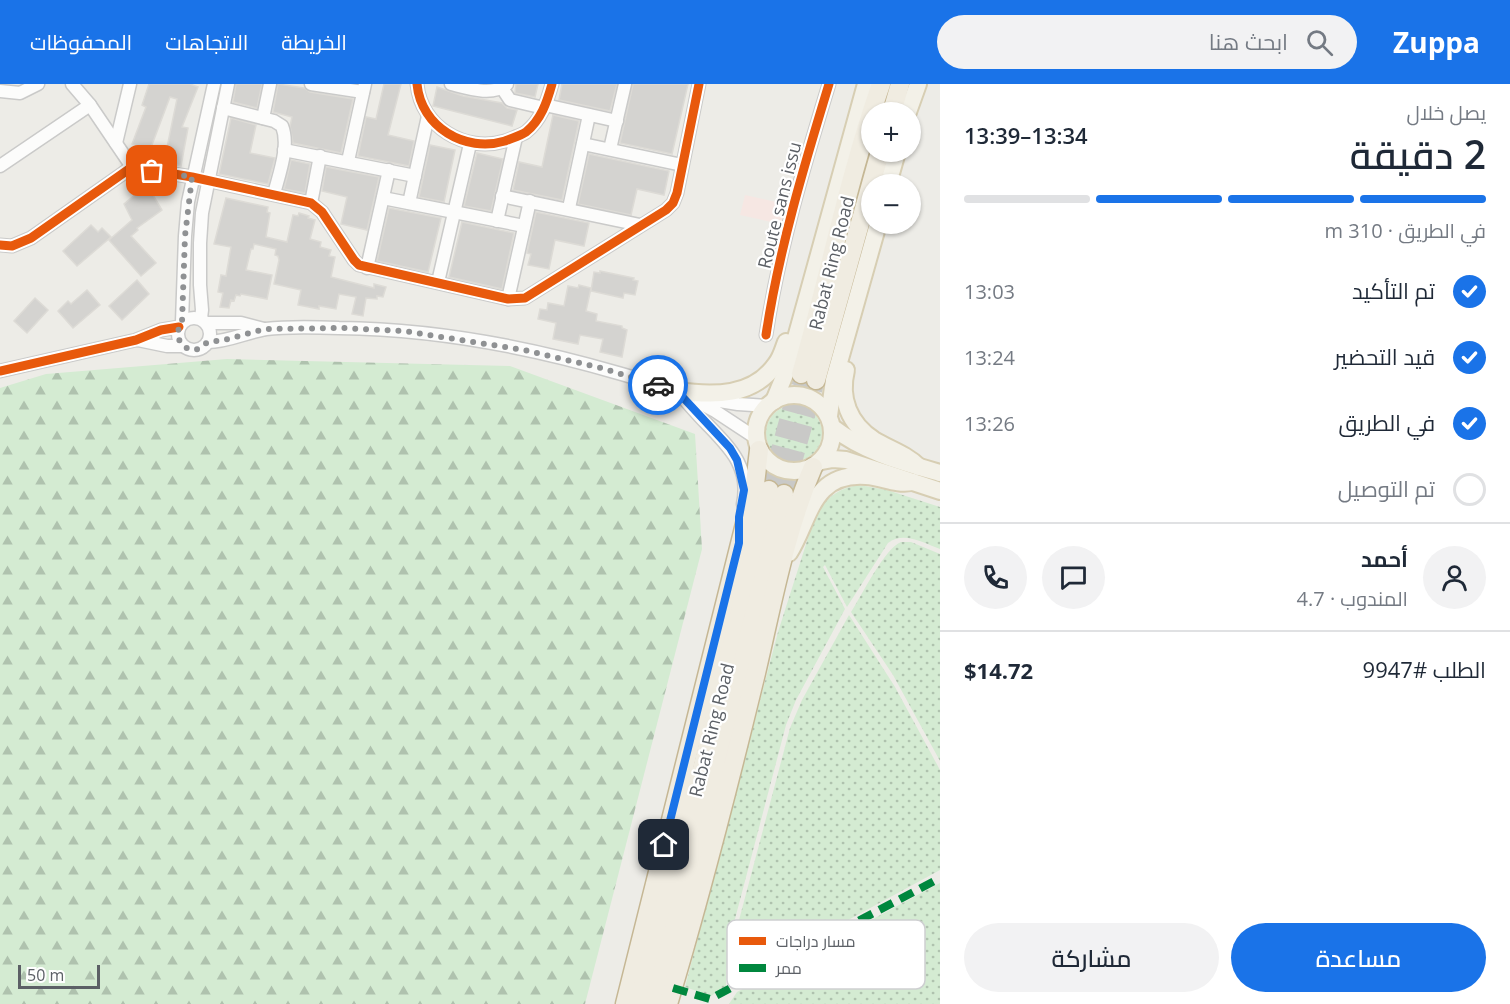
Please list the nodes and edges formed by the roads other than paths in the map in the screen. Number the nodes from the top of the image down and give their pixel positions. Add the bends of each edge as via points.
1 (38, 84) edge
2 (72, 84) edge
3 (130, 84) edge
4 (214, 84) edge
5 (228, 84) edge
6 (270, 84) edge
7 (311, 84) edge
8 (417, 84) edge
9 (451, 84) edge
10 (552, 84) edge
11 (625, 84) edge
12 (699, 84) edge
13 (829, 84) edge
14 (866, 84) edge
15 (881, 84) edge
16 (900, 84) edge
17 (918, 84) edge
18 (336, 85) edge
19 (505, 86) edge
20 (364, 88) edge
21 (0, 91) edge
22 (875, 102) edge
23 (894, 102) edge
24 (912, 102) edge
25 (90, 105) junction
26 (545, 106) junction
27 (223, 108) junction
28 (590, 115) junction
29 (428, 116) junction
30 (263, 118) junction
31 (616, 121) junction
32 (516, 137) junction
33 (116, 143) junction
34 (470, 144) junction
35 (583, 144) junction
36 (861, 147) edge
37 (610, 149) junction
38 (284, 150) junction
39 (320, 156) junction
40 (348, 161) junction
41 (877, 162) edge
42 (682, 165) junction
43 (0, 166) edge
44 (132, 167) junction
45 (389, 170) junction
46 (415, 176) junction
47 (192, 177) junction
48 (208, 181) junction
49 (274, 194) junction
50 (502, 196) junction
51 (382, 198) junction
52 (530, 201) junction
53 (311, 203) junction
54 (409, 203) junction
55 (569, 208) junction
56 (453, 212) junction
57 (497, 221) junction
58 (640, 225) junction
59 (524, 226) junction
60 (875, 234) edge
61 (0, 245) edge
62 (367, 268) junction
63 (438, 282) junction
64 (508, 299) junction
65 (183, 303) junction
66 (203, 320) junction
67 (800, 323) junction
68 (180, 324) junction
69 (265, 329) junction
70 (161, 330) junction
71 (766, 334) dead end
72 (846, 339) junction
73 (136, 340) junction
74 (208, 342) junction
75 (183, 346) junction
76 (0, 371) edge
77 (677, 391) junction
78 (771, 403) junction
79 (830, 422) junction
80 (758, 444) junction
81 (817, 464) junction
82 (940, 473) edge
83 (916, 474) junction
84 (940, 491) edge
85 (739, 543) junction
86 (783, 561) junction
87 (625, 1004) edge
88 (638, 1004) edge
89 (654, 1004) edge
90 (668, 1004) edge

1 - 21 street via 20,93
2 - 25 street
3 - 33 street
4 - 47 street
5 - 27 street
6 - 30 street
7 - 18 street via 331,88
8 - 29 street
9 - 19 street via 487,90
10 - 26 street
11 - 31 street
12 - 42 street
13 - 71 street, Route sans issu via 798,185
14 - 67 main road
15 - 22 highway, Rabat Ring Road
16 - 23 highway
17 - 24 main road
18 - 20 street
19 - 26 street via 510,100
20 - 40 street
25 - 33 street
25 - 43 street
26 - 28 street
26 - 32 street via 536,122
27 - 30 street
27 - 48 street
28 - 31 street
28 - 35 street
29 - 34 street via 454,138
29 - 46 street
30 - 38 street via 282,126
31 - 37 street
32 - 34 street
32 - 50 street
33 - 44 street
34 - 56 street
35 - 37 street
35 - 55 street
36 - 41 highway, Rabat Ring Road via 820,310 809,376
37 - 42 street
38 - 39 street
38 - 49 street
39 - 40 street
39 - 53 street
40 - 45 street
42 - 58 street via 673,203
44 - 47 street
44 - 61 street via 31,238 12,246
45 - 46 street
45 - 51 street
46 - 54 street
47 - 48 street
47 - 65 street
48 - 49 street
48 - 66 street via 200,243
49 - 53 street
50 - 52 street
50 - 57 street
51 - 54 street
51 - 62 street
52 - 55 street
52 - 59 street
53 - 62 street via 322,212 358,265
54 - 56 street
55 - 58 street
56 - 57 street
56 - 63 street
57 - 59 street
58 - 64 street via 525,298
59 - 64 street
60 - 72 main road
62 - 63 street
63 - 64 street
65 - 68 street
65 - 70 street via 174,320
66 - 68 street via 193,317
66 - 69 street
66 - 74 street via 210,330
67 - 77 main road via 787,339 776,364 746,388 716,395
67 - 78 main road via 784,378
68 - 70 street
68 - 75 street via 178,339
69 - 74 street
69 - 77 street via 342,328 437,335 567,359
70 - 73 street
72 - 79 main road via 834,380
72 - 83 main road via 849,352 843,391 847,411 872,438 901,453
73 - 75 street
73 - 76 street
74 - 75 street via 196,350
77 - 78 street via 710,401
77 - 80 street via 715,411
77 - 85 street via 737,460 744,490
78 - 79 main road via 791,395 809,398 818,402
78 - 80 main road via 759,417
79 - 81 main road via 831,445
79 - 83 main road via 850,440
80 - 81 main road via 773,465 782,470 803,471
80 - 85 highway via 757,473
81 - 83 main road via 846,460
81 - 86 highway via 803,490
82 - 83 main road
83 - 84 main road
83 - 86 main road via 897,483 855,476 828,487 814,500
85 - 87 highway
86 - 90 highway
88 - 89 highway, Rabat Ring Road via 776,492 716,769

